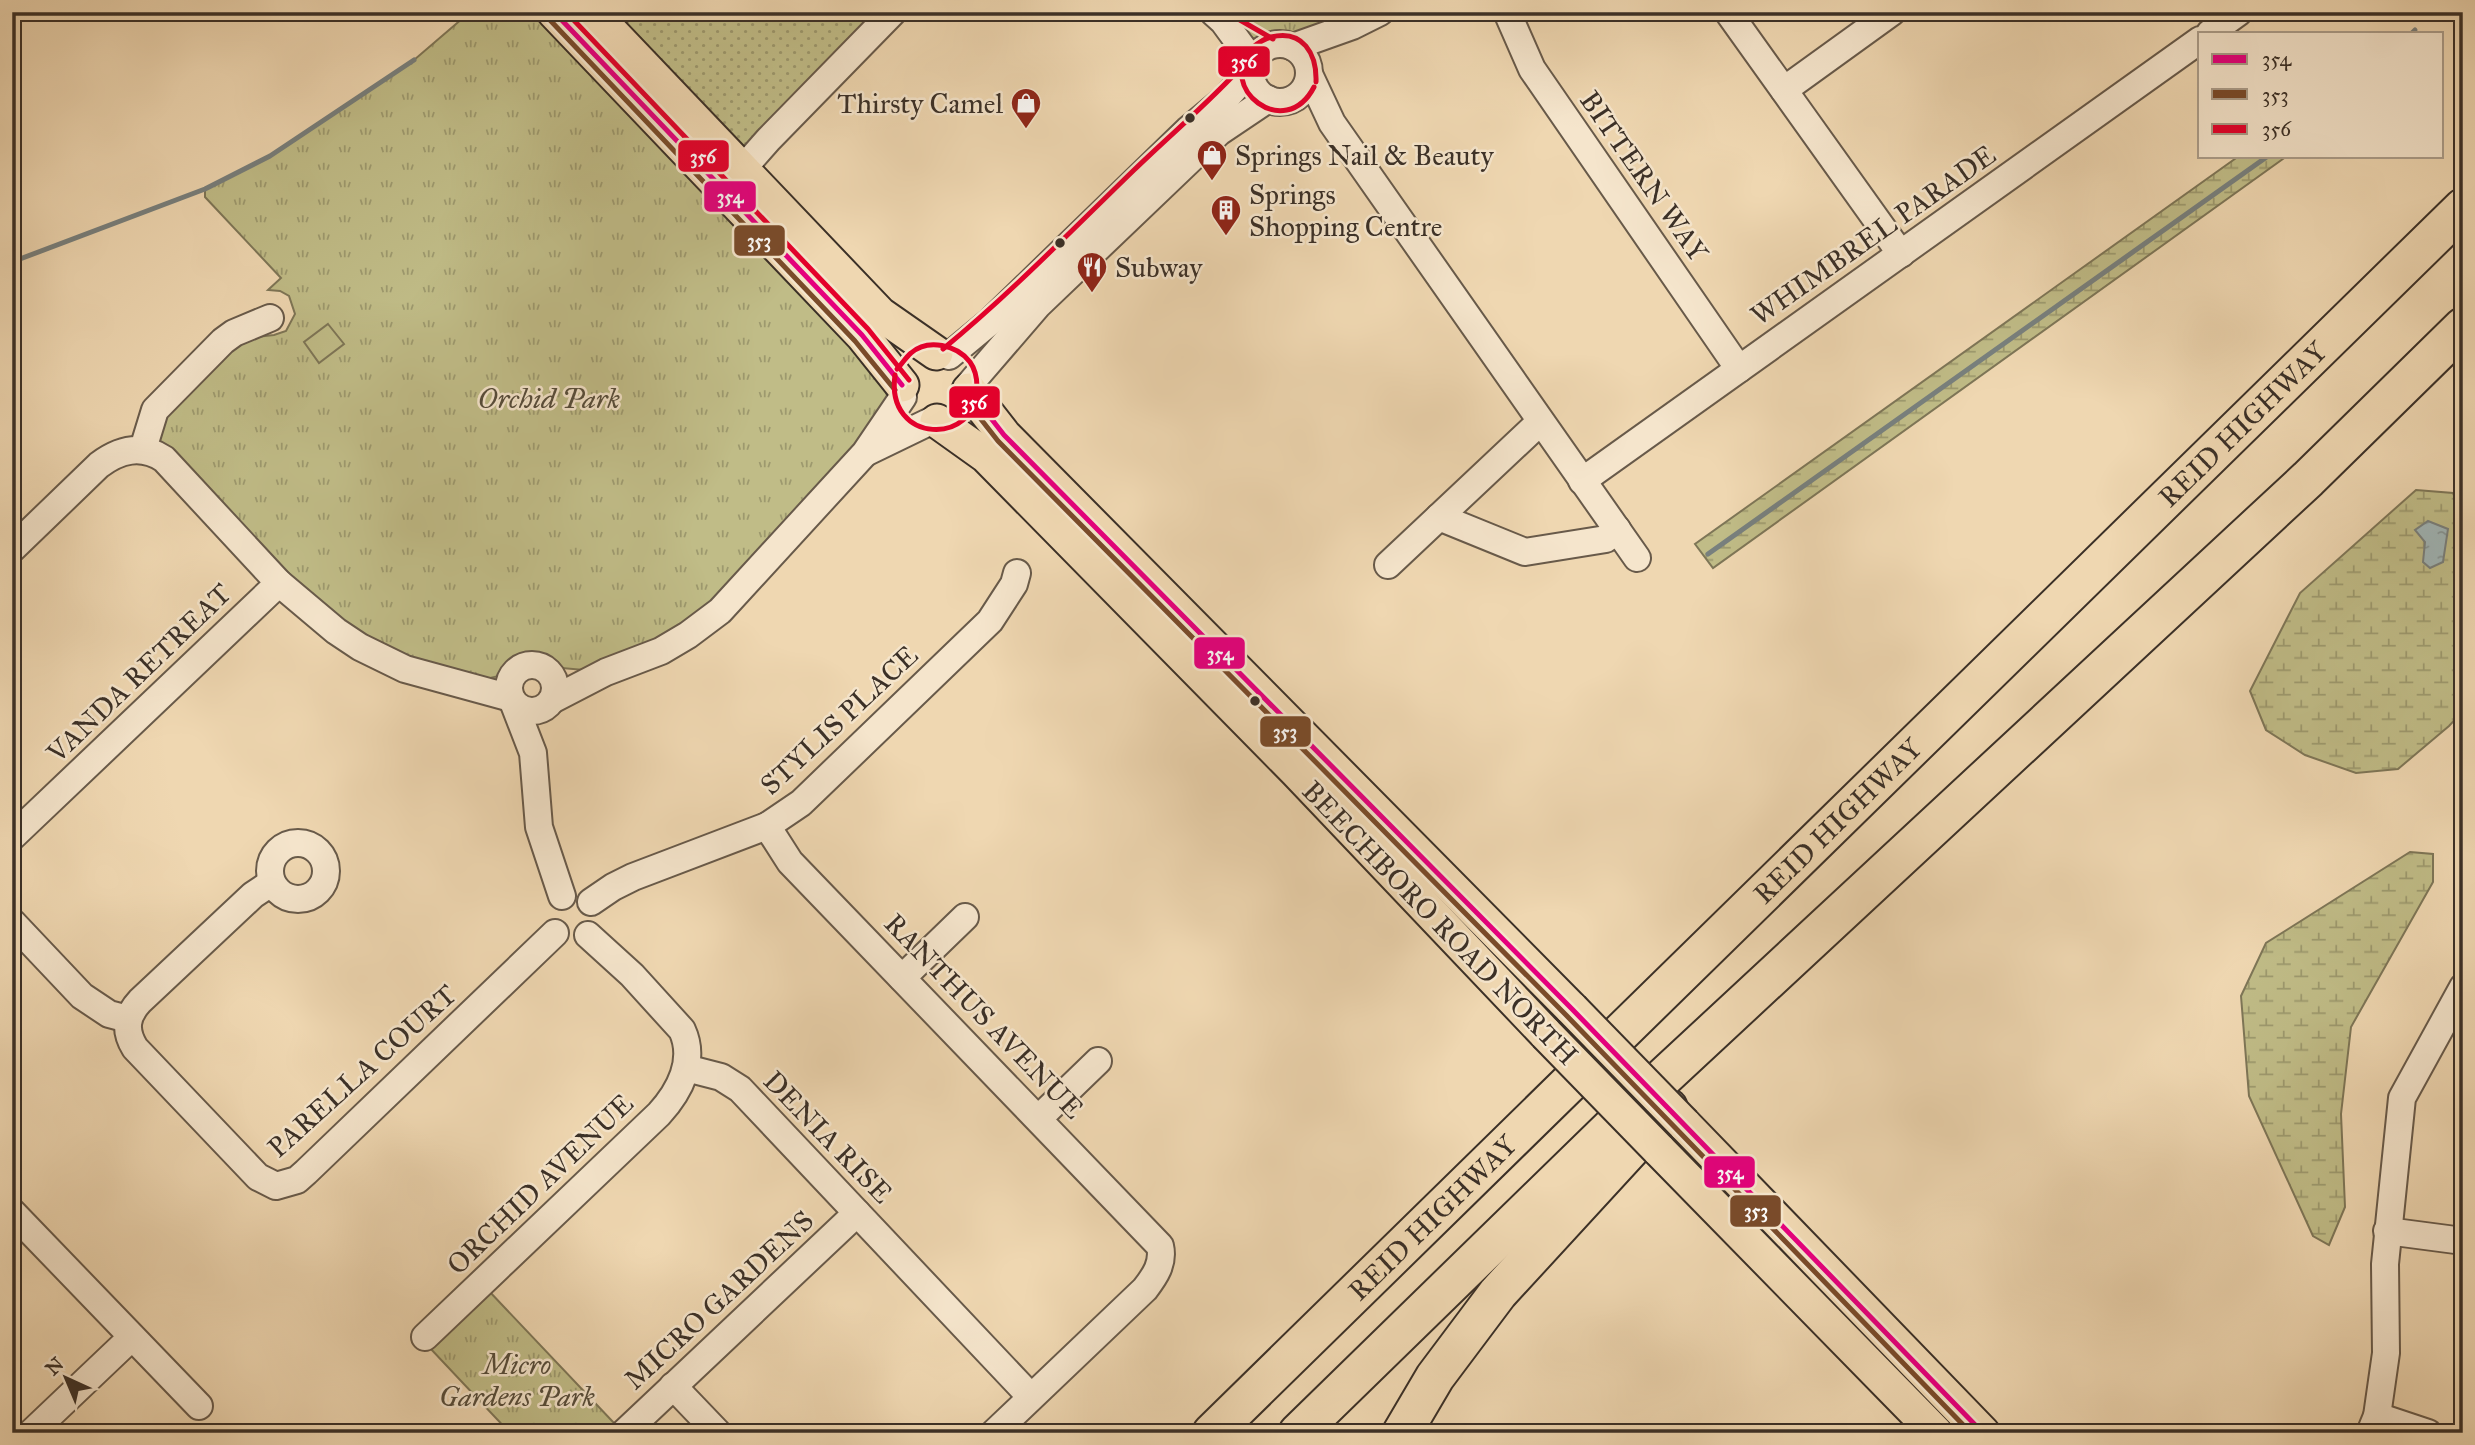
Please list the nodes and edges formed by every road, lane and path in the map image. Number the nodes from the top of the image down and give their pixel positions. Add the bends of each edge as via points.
1 (554, 12) edge
2 (592, 12) edge
3 (892, 12) edge
4 (1380, 12) edge
5 (1507, 12) edge
6 (1728, 12) edge
7 (1892, 12) edge
8 (2239, 12) edge
9 (1218, 17) edge
10 (2211, 32) edge
11 (2198, 41) edge
12 (1281, 61) junction
13 (1784, 90) junction
14 (1277, 100) junction
15 (1332, 123) junction
16 (733, 180) junction
17 (2463, 208) edge
18 (1901, 254) junction
19 (1038, 305) junction
20 (998, 315) junction
21 (270, 318) dead end
22 (2463, 327) edge
23 (942, 355) junction
24 (1739, 369) junction
25 (969, 388) junction
26 (902, 391) junction
27 (934, 421) junction
28 (1541, 422) junction
29 (143, 449) junction
30 (865, 453) junction
31 (1582, 481) junction
32 (1438, 517) junction
33 (1617, 529) junction
34 (12, 549) edge
35 (1637, 558) dead end
36 (1388, 565) dead end
37 (1017, 573) dead end
38 (279, 583) junction
39 (2168, 608) junction
40 (543, 667) junction
41 (515, 672) junction
42 (606, 673) junction
43 (465, 684) junction
44 (512, 701) junction
45 (549, 704) junction
46 (533, 753) junction
47 (767, 826) junction
48 (12, 837) edge
49 (271, 883) dead end
50 (562, 895) junction
51 (592, 902) junction
52 (965, 917) dead end
53 (12, 922) edge
54 (555, 933) junction
55 (588, 935) junction
56 (902, 978) junction
57 (2463, 987) edge
58 (128, 1019) junction
59 (1098, 1061) dead end
60 (686, 1068) junction
61 (1039, 1118) junction
62 (1477, 1175) junction
63 (12, 1212) edge
64 (857, 1213) junction
65 (2388, 1231) junction
66 (2463, 1241) edge
67 (132, 1337) junction
68 (425, 1337) dead end
69 (673, 1386) junction
70 (1031, 1397) junction
71 (200, 1406) dead end
72 (2374, 1424) edge
73 (32, 1433) edge
74 (624, 1433) edge
75 (718, 1433) edge
76 (994, 1433) edge
77 (1182, 1433) edge
78 (1212, 1433) edge
79 (1297, 1433) edge
80 (1402, 1433) edge
81 (1936, 1433) edge
82 (1983, 1433) edge
83 (2428, 1433) edge

1 - 16 main road
2 - 16 main road
3 - 16 street
4 - 12 street
5 - 24 street, BITTERN WAY via 1532,69
6 - 13 street
7 - 13 street
8 - 10 street
9 - 12 street
11 - 18 street, WHIMBREL PARADE
12 - 14 street via 1254,87
12 - 14 street via 1303,91
12 - 15 street
12 - 20 street via 1188,130
13 - 18 street
14 - 15 street
14 - 19 street via 1219,132
15 - 28 street
16 - 23 main road via 880,314
16 - 26 main road via 862,335
17 - 62 highway, REID HIGHWAY
18 - 24 street, WHIMBREL PARADE
19 - 20 street via 1023,305
19 - 25 street
20 - 23 street
21 - 29 street via 223,341 165,398 155,410
22 - 39 highway
23 - 25 main road via 963,368
23 - 26 main road via 916,359 904,375
24 - 31 street, WHIMBREL PARADE
25 - 27 main road via 962,408
25 - 82 main road, BEECHBORO ROAD NORTH, bridge via 1004,435 1573,1009
26 - 27 main road via 914,413
26 - 30 street
27 - 30 street
27 - 81 main road, BEECHBORO ROAD NORTH, bridge via 986,456
28 - 31 street
28 - 32 street
29 - 34 street via 111,456 99,465
29 - 38 street via 164,459
30 - 42 street via 720,611 661,651
31 - 33 street
32 - 33 street via 1525,552 1606,539
32 - 36 street
33 - 35 street
37 - 47 street, STYLIS PLACE via 990,621 835,773
38 - 43 street via 318,618 379,657 422,676
38 - 48 street, VANDA RETREAT
39 - 79 highway via 1652,1088
39 - 80 highway via 2034,732 1783,984 1498,1293 1436,1377
40 - 41 street via 528,665
40 - 42 street
40 - 45 street via 555,685
41 - 43 street
41 - 44 street via 509,685
42 - 45 street
43 - 44 street
44 - 45 street via 532,712
44 - 46 street
45 - 46 street
46 - 50 street via 539,827
47 - 51 street, STYLIS PLACE via 633,877
47 - 56 street, RANTHUS AVENUE via 790,863
49 - 58 street via 140,1001
50 - 51 street via 578,893
50 - 54 street via 550,912
51 - 55 street via 596,915
52 - 56 street
53 - 58 street via 82,996 99,1009
54 - 55 street via 571,940
54 - 58 street, PARELLA COURT via 306,1172 276,1186 258,1177 135,1048 128,1037
55 - 60 street via 676,1021 687,1040
56 - 61 street, RANTHUS AVENUE
57 - 65 street via 2402,1098
59 - 61 street
60 - 64 street, DENIA RISE via 721,1077 740,1089
60 - 68 street, ORCHID AVENUE via 679,1087 659,1114
61 - 70 street, RANTHUS AVENUE via 1160,1246 1162,1254 1146,1289
62 - 77 highway
62 - 78 highway, REID HIGHWAY
63 - 67 street
64 - 69 street, MICRO GARDENS
64 - 70 street, DENIA RISE
65 - 66 street
65 - 72 street via 2386,1353
67 - 71 street
67 - 73 street
69 - 74 street, MICRO GARDENS
69 - 75 street
70 - 76 street
72 - 83 street

